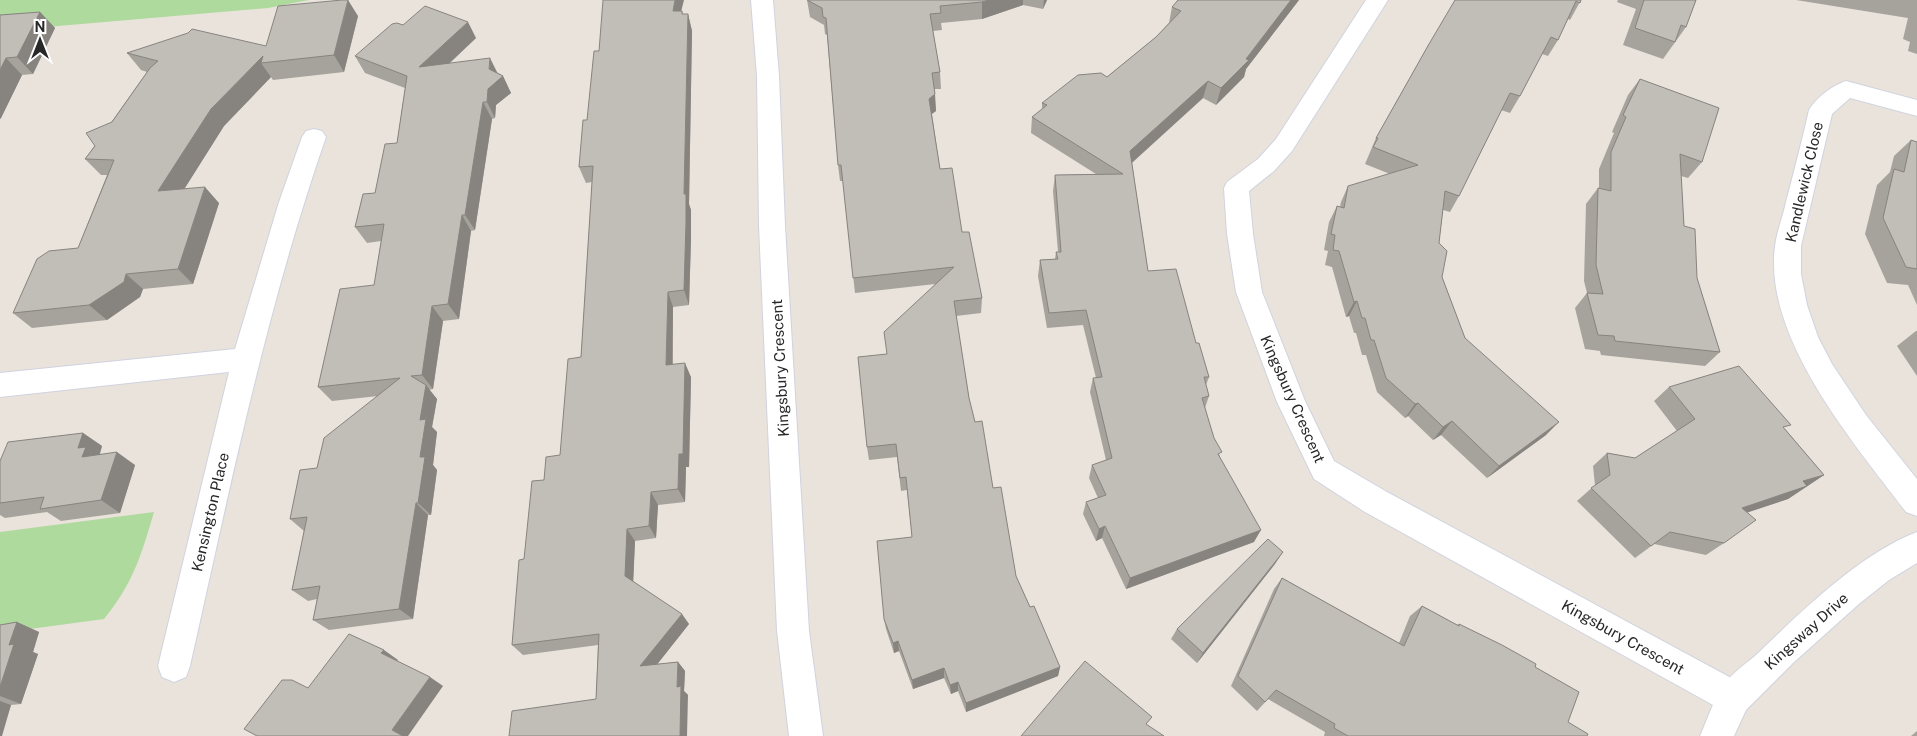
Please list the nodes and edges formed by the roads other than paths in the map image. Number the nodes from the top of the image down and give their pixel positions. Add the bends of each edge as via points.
1 (762, 0) edge
2 (1377, 0) edge
3 (1917, 108) edge
4 (314, 137) dead end
5 (246, 359) junction
6 (0, 385) edge
7 (1917, 502) edge
8 (1917, 546) edge
9 (174, 666) dead end
10 (1734, 698) junction
11 (806, 736) edge
12 (1717, 736) edge

1 - 11 street, Kingsbury Crescent via 793,631
2 - 10 street, Kingsbury Crescent via 1284,145 1266,165 1236,188 1249,292 1291,402 1324,470 1376,502
3 - 7 street, Kandlewick Close via 1846,89 1821,110 1788,246 1788,274 1805,337 1822,372 1856,424
4 - 5 street, Kensington Place via 291,202
5 - 6 street
5 - 9 street, Kensington Place
8 - 10 street, Kingsway Drive via 1849,592
10 - 12 street, Kingsway Drive

